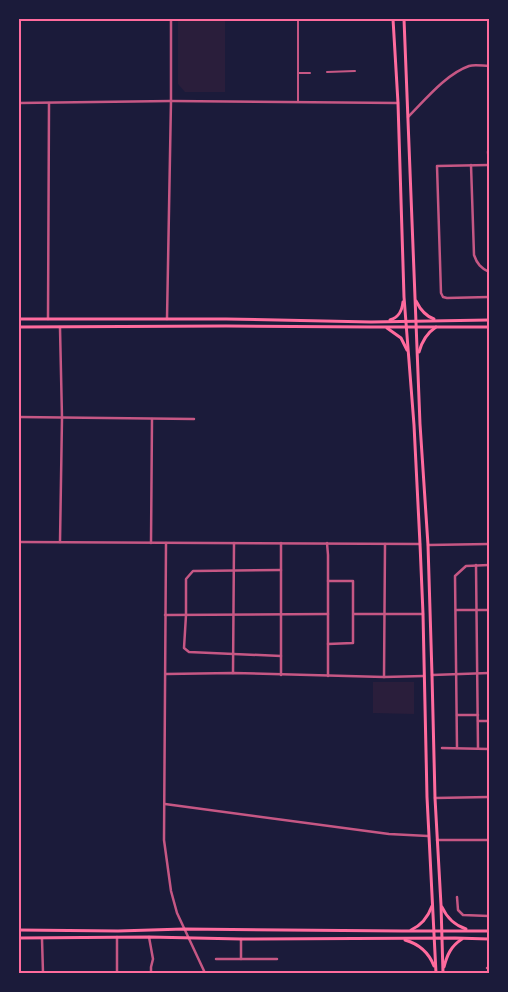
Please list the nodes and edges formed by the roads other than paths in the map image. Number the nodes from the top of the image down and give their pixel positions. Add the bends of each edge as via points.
1 (171, 19) edge
2 (298, 19) edge
3 (393, 19) edge
4 (404, 19) edge
5 (489, 66) edge
6 (310, 72) dead end
7 (327, 72) dead end
8 (355, 72) dead end
9 (298, 73) junction
10 (171, 102) junction
11 (298, 102) junction
12 (19, 103) edge
13 (49, 103) junction
14 (398, 103) junction
15 (408, 117) junction
16 (489, 147) edge
17 (471, 165) junction
18 (489, 165) edge
19 (489, 272) edge
20 (404, 297) junction
21 (415, 297) junction
22 (489, 297) edge
23 (19, 319) edge
24 (48, 319) junction
25 (167, 319) junction
26 (489, 320) edge
27 (406, 321) junction
28 (416, 321) junction
29 (436, 321) junction
30 (386, 322) junction
31 (386, 327) junction
32 (407, 327) junction
33 (417, 327) junction
34 (437, 327) junction
35 (489, 327) edge
36 (19, 328) edge
37 (60, 328) junction
38 (409, 355) junction
39 (418, 355) junction
40 (19, 418) edge
41 (62, 418) junction
42 (152, 419) junction
43 (194, 419) dead end
44 (420, 424) junction
45 (414, 425) junction
46 (19, 542) edge
47 (60, 542) junction
48 (150, 543) junction
49 (166, 543) junction
50 (234, 543) junction
51 (281, 543) junction
52 (327, 544) junction
53 (385, 544) junction
54 (420, 544) junction
55 (428, 544) junction
56 (489, 544) edge
57 (476, 565) junction
58 (489, 565) edge
59 (281, 570) junction
60 (234, 571) junction
61 (328, 581) junction
62 (456, 610) junction
63 (476, 610) junction
64 (489, 610) edge
65 (233, 614) junction
66 (281, 614) junction
67 (328, 614) junction
68 (354, 614) junction
69 (385, 614) junction
70 (423, 614) junction
71 (165, 615) junction
72 (186, 615) junction
73 (328, 644) junction
74 (233, 654) junction
75 (281, 656) junction
76 (233, 673) junction
77 (477, 673) junction
78 (489, 673) edge
79 (166, 674) junction
80 (457, 674) junction
81 (281, 675) junction
82 (432, 675) junction
83 (328, 676) junction
84 (424, 676) junction
85 (384, 677) junction
86 (457, 715) junction
87 (478, 715) junction
88 (478, 721) junction
89 (489, 721) edge
90 (442, 748) dead end
91 (457, 748) junction
92 (478, 748) junction
93 (489, 749) edge
94 (489, 797) edge
95 (435, 798) junction
96 (164, 804) junction
97 (428, 836) junction
98 (437, 840) junction
99 (489, 840) edge
100 (439, 866) junction
101 (431, 867) junction
102 (457, 897) dead end
103 (433, 903) junction
104 (441, 905) junction
105 (489, 916) edge
106 (184, 929) junction
107 (19, 930) edge
108 (442, 931) junction
109 (471, 931) junction
110 (489, 931) edge
111 (402, 932) junction
112 (434, 932) junction
113 (149, 936) junction
114 (117, 937) junction
115 (19, 938) edge
116 (188, 938) junction
117 (435, 938) junction
118 (442, 938) junction
119 (462, 938) junction
120 (42, 939) junction
121 (241, 939) junction
122 (402, 939) junction
123 (489, 939) edge
124 (216, 959) dead end
125 (241, 959) junction
126 (277, 959) dead end
127 (443, 971) edge
128 (43, 973) edge
129 (117, 973) edge
130 (151, 973) edge
131 (205, 973) edge
132 (436, 973) edge

1 - 10 street
2 - 9 street
3 - 14 main road
4 - 15 main road
5 - 15 street via 471,65 457,72
6 - 9 street
7 - 8 street
9 - 11 street
10 - 11 street
10 - 13 street
10 - 25 street
11 - 14 street
12 - 13 street
13 - 24 street
14 - 20 main road
15 - 21 main road
16 - 18 street
17 - 18 street
17 - 19 street via 474,255 482,268
17 - 22 street via 437,166 441,293 447,298
20 - 27 main road
20 - 30 main road via 398,316
21 - 28 main road
21 - 29 main road via 424,314
23 - 24 main road
24 - 25 main road
25 - 30 main road
26 - 29 main road
27 - 28 main road
27 - 30 main road
27 - 32 main road
28 - 29 main road
28 - 33 main road
31 - 32 main road
31 - 37 main road
31 - 38 main road via 401,338
32 - 33 main road
32 - 38 main road
33 - 34 main road
33 - 39 main road
34 - 35 main road
34 - 39 main road via 425,337
36 - 37 main road
37 - 41 street
38 - 45 main road
39 - 44 main road
40 - 41 street
41 - 42 street
41 - 47 street
42 - 43 street
42 - 48 street
44 - 45 main road
44 - 55 main road
45 - 54 main road
46 - 47 street
47 - 48 street
48 - 49 street
49 - 50 street
49 - 71 street
50 - 51 street
50 - 60 street
51 - 52 street
51 - 59 street
52 - 53 street
52 - 61 street
53 - 54 street
53 - 69 street
54 - 70 main road
55 - 56 street
55 - 82 main road
57 - 58 street
57 - 62 street via 466,566 455,576
57 - 63 street
59 - 60 street
59 - 66 street
60 - 65 street
60 - 72 street via 193,571 186,579
61 - 67 street
61 - 68 street via 353,581
62 - 63 street
62 - 80 street
63 - 64 street
63 - 77 street
65 - 66 street
65 - 72 street
65 - 74 street
66 - 67 street
66 - 75 street
67 - 73 street
68 - 69 street
68 - 73 street via 353,644
69 - 70 street
69 - 85 street
70 - 84 main road
71 - 72 street
71 - 79 street
72 - 74 street via 184,648 189,652
73 - 83 street
74 - 75 street
74 - 76 street
75 - 81 street
76 - 79 street
76 - 81 street
77 - 78 street
77 - 80 street
77 - 87 street
79 - 96 street
80 - 82 street
80 - 86 street
81 - 83 street
82 - 95 main road
83 - 85 street
84 - 85 street
84 - 97 main road
86 - 87 street
86 - 91 street
87 - 88 street
88 - 89 street
88 - 92 street
90 - 91 street
91 - 92 street
92 - 93 street
94 - 95 street
95 - 98 main road
96 - 97 street via 389,834
96 - 106 street via 164,840 171,891 176,914
97 - 101 main road
98 - 99 street
98 - 100 main road
100 - 101 main road
100 - 104 main road
101 - 103 main road
102 - 105 street via 458,910 463,915
103 - 111 main road via 422,923
103 - 112 main road
104 - 108 main road
104 - 109 main road via 454,924
106 - 107 main road
106 - 111 main road
106 - 116 street
108 - 109 main road
108 - 112 main road
108 - 118 main road
109 - 110 main road
111 - 112 main road
112 - 117 main road
113 - 114 main road
113 - 116 main road
113 - 130 street via 153,959
114 - 120 main road
114 - 129 street
115 - 120 main road
116 - 121 main road
116 - 131 street
117 - 118 main road
117 - 122 main road
117 - 132 main road
118 - 119 main road
118 - 127 main road
119 - 123 main road
119 - 127 main road via 450,951
120 - 128 street
121 - 122 main road
121 - 125 street
122 - 132 main road via 425,951
124 - 125 street
125 - 126 street

